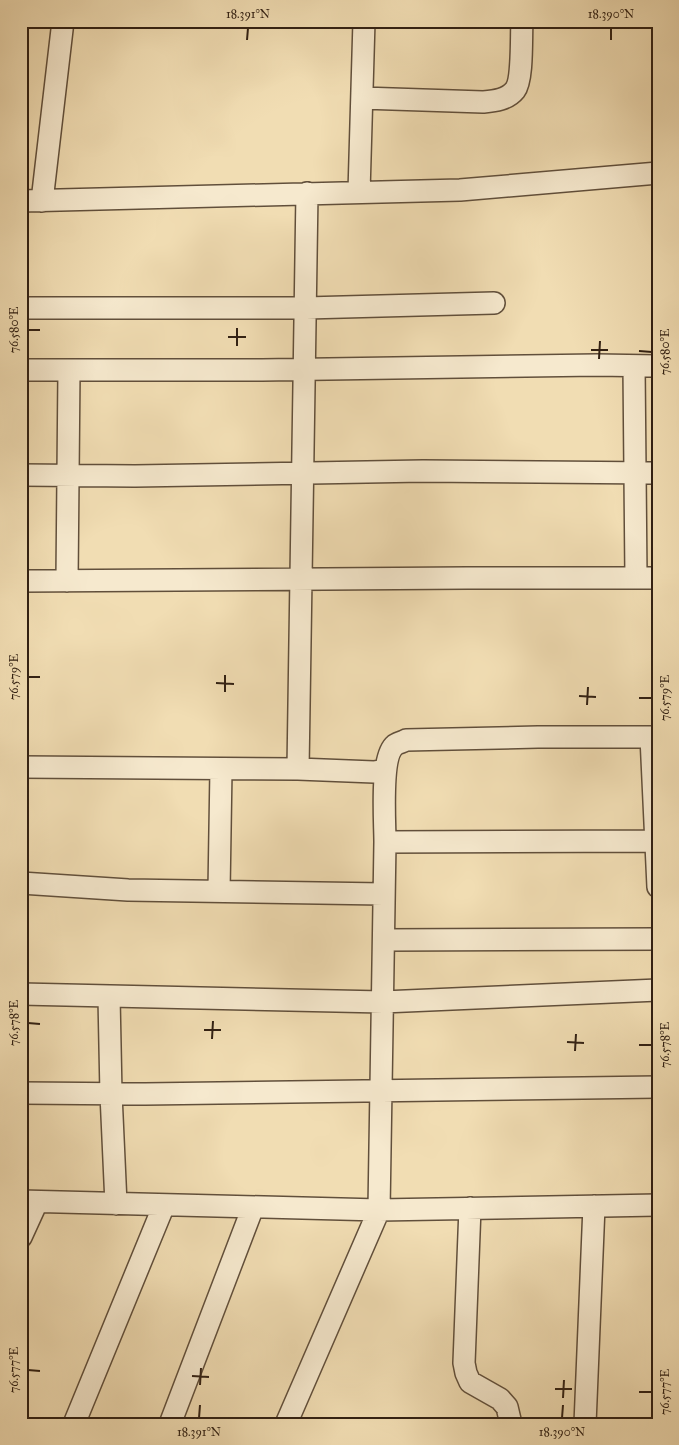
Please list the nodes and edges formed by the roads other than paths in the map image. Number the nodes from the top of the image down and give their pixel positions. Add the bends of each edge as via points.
1 (64, 21) edge
2 (364, 21) edge
3 (522, 21) edge
4 (362, 98) junction
5 (658, 173) edge
6 (359, 192) junction
7 (307, 193) junction
8 (31, 201) edge
9 (494, 303) dead end
10 (21, 308) edge
11 (306, 308) junction
12 (634, 366) junction
13 (658, 366) edge
14 (304, 369) junction
15 (21, 370) edge
16 (69, 370) junction
17 (635, 473) junction
18 (658, 473) edge
19 (303, 474) junction
20 (21, 475) edge
21 (68, 475) junction
22 (636, 578) junction
23 (658, 578) edge
24 (301, 579) junction
25 (21, 581) edge
26 (67, 581) junction
27 (654, 737) edge
28 (21, 766) edge
29 (221, 769) junction
30 (298, 769) junction
31 (385, 770) junction
32 (657, 841) edge
33 (385, 842) junction
34 (21, 883) edge
35 (658, 887) edge
36 (219, 891) junction
37 (383, 894) junction
38 (658, 939) edge
39 (384, 940) junction
40 (658, 990) edge
41 (21, 994) edge
42 (108, 997) junction
43 (383, 1002) junction
44 (658, 1087) edge
45 (381, 1090) junction
46 (21, 1093) edge
47 (111, 1094) junction
48 (29, 1201) edge
49 (116, 1204) junction
50 (164, 1205) junction
51 (658, 1205) edge
52 (594, 1206) junction
53 (253, 1207) junction
54 (470, 1208) junction
55 (379, 1210) junction
56 (21, 1237) edge
57 (74, 1424) edge
58 (170, 1424) edge
59 (286, 1424) edge
60 (511, 1424) edge
61 (586, 1424) edge

1 - 8 street
2 - 4 street
3 - 4 street via 519,82 505,98 483,102
4 - 6 street
5 - 6 street via 460,190
6 - 7 street
7 - 8 street
7 - 11 street
9 - 11 street
10 - 11 street
11 - 14 street
12 - 13 street
12 - 14 street
12 - 17 street
14 - 16 street
14 - 19 street
15 - 16 street
16 - 21 street
17 - 18 street
17 - 19 street via 423,471
17 - 22 street
19 - 21 street
19 - 24 street
20 - 21 street
21 - 26 street
22 - 23 street
22 - 24 street
24 - 26 street
24 - 30 street
25 - 26 street
27 - 31 street via 406,740 394,745
27 - 32 street
28 - 29 street
29 - 30 street
29 - 36 street
30 - 31 street
31 - 33 street
32 - 33 street
32 - 35 street
33 - 37 street
34 - 36 street via 128,890
36 - 37 street
37 - 39 street
38 - 39 street
39 - 43 street
40 - 43 street
41 - 42 street
42 - 43 street
42 - 47 street
43 - 45 street
44 - 45 street
45 - 47 street
45 - 55 street
46 - 47 street
47 - 49 street
48 - 49 street
48 - 56 street
49 - 50 street
50 - 53 street
50 - 57 street
51 - 52 street
52 - 54 street
52 - 61 street
53 - 55 street
53 - 58 street
54 - 55 street
54 - 60 street via 465,1368 470,1382 500,1399 507,1407
55 - 59 street

